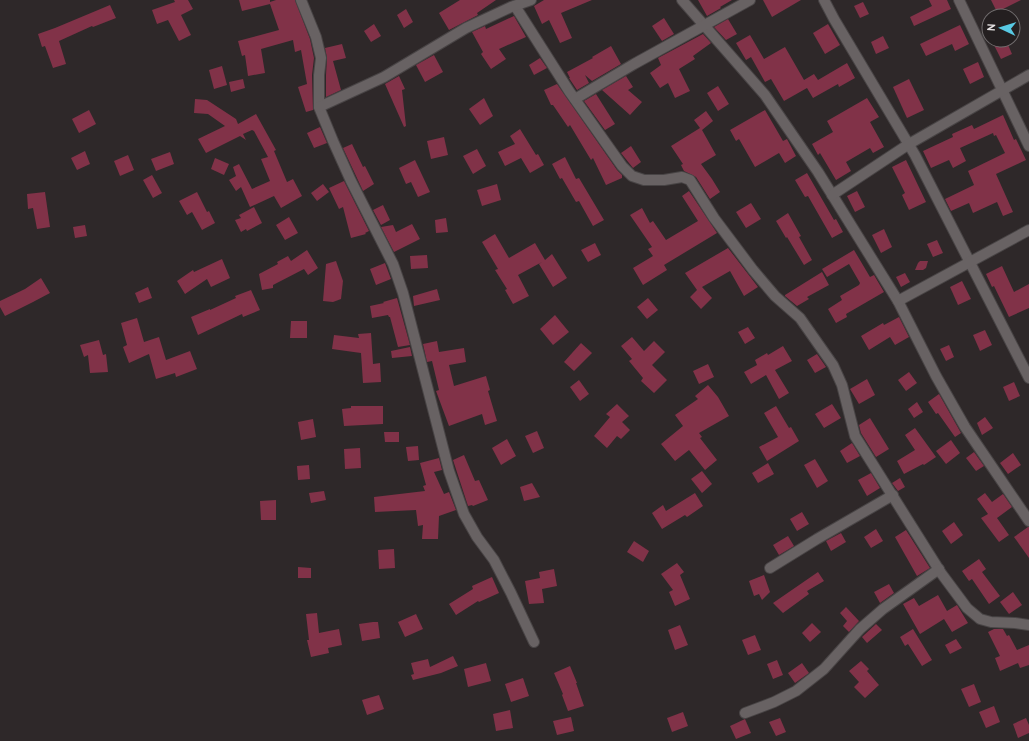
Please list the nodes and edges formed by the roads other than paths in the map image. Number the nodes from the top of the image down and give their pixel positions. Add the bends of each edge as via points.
1 (301, 0) edge
2 (682, 0) edge
3 (750, 0) edge
4 (824, 0) edge
5 (959, 0) edge
6 (523, 2) edge
7 (704, 25) junction
8 (1029, 75) edge
9 (1003, 90) junction
10 (575, 99) junction
11 (320, 107) junction
12 (909, 144) junction
13 (1029, 146) edge
14 (832, 195) junction
15 (1029, 230) edge
16 (970, 261) junction
17 (898, 301) junction
18 (1029, 378) edge
19 (893, 495) junction
20 (1029, 521) edge
21 (770, 568) dead end
22 (939, 569) junction
23 (1029, 625) edge
24 (534, 642) dead end
25 (744, 712) dead end

1 - 11 street via 316,37 321,58
2 - 7 street
3 - 7 street
4 - 12 street
5 - 9 street
6 - 10 street
6 - 11 street via 466,28 384,77
7 - 10 street
7 - 14 street via 765,95
8 - 9 street
9 - 12 street
9 - 13 street
10 - 19 street via 622,166 632,176 644,180 682,177 690,180 714,218 753,270 775,296 800,318 834,365 855,436
11 - 24 street via 348,174 396,271 449,471 464,514 494,560
12 - 14 street
12 - 16 street
14 - 17 street
15 - 16 street
16 - 17 street
16 - 18 street
17 - 20 street via 954,408
19 - 21 street
19 - 22 street
22 - 23 street via 967,608 980,619
22 - 25 street via 883,609 860,629 824,669 796,691

